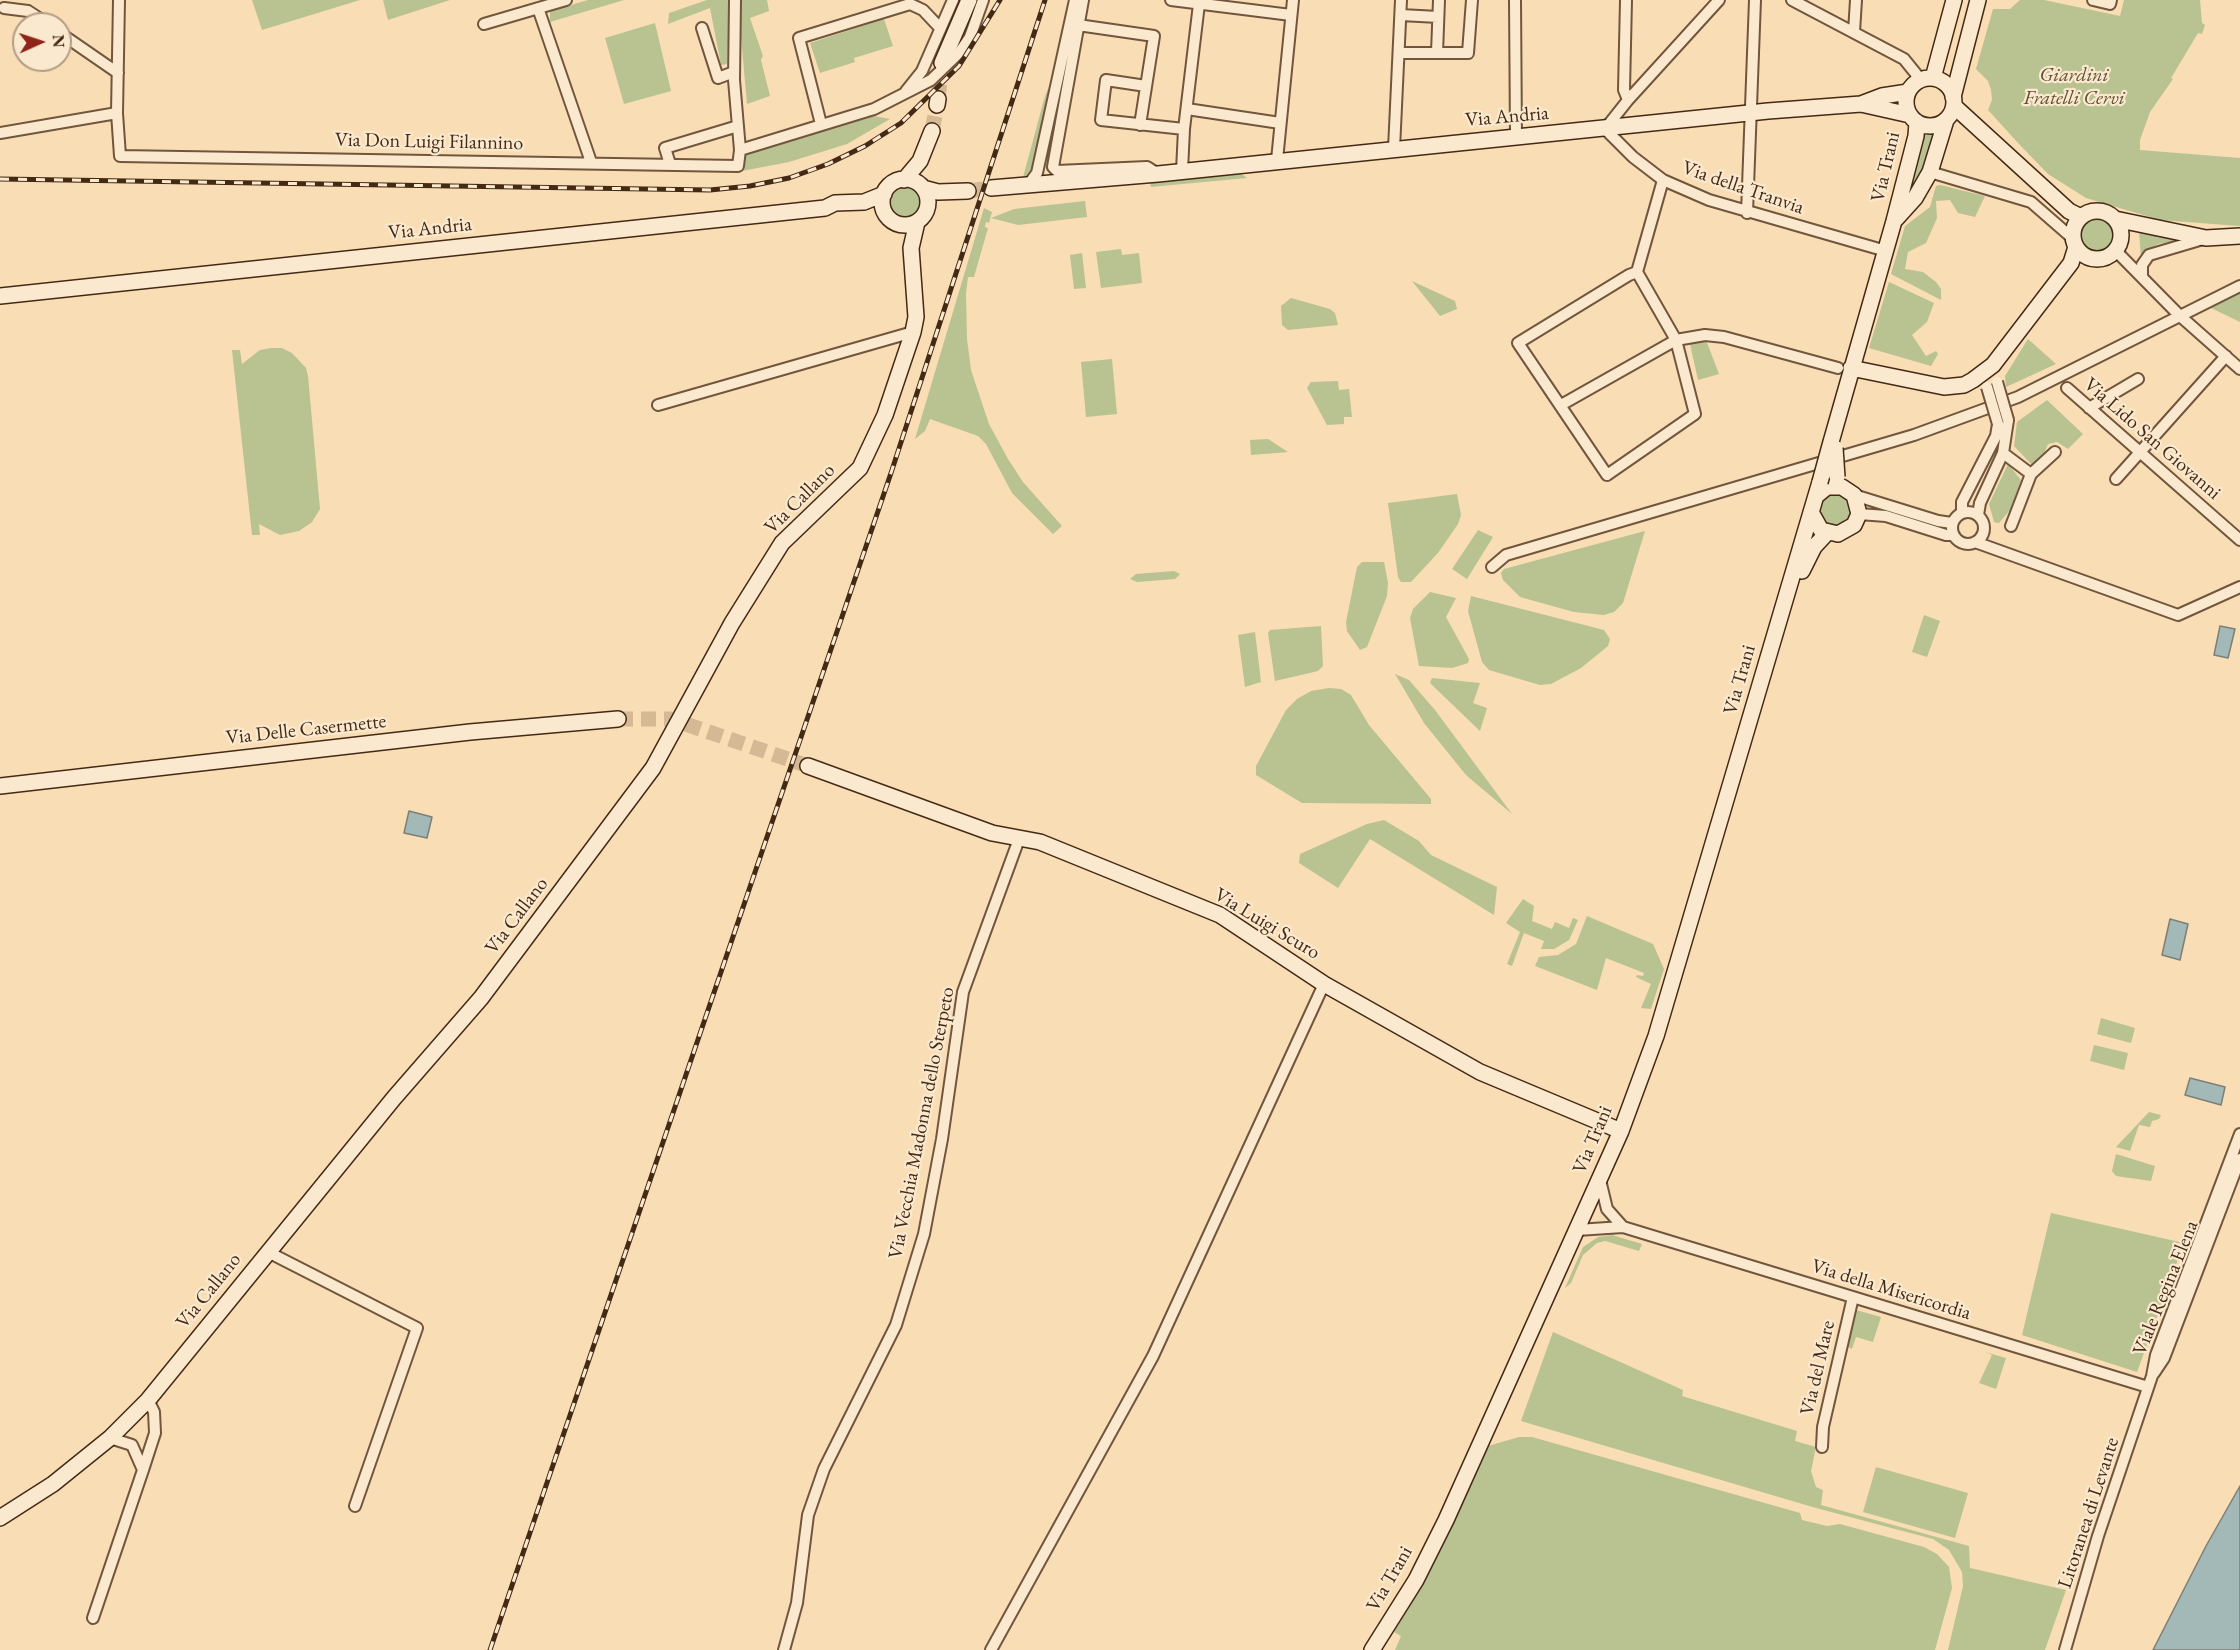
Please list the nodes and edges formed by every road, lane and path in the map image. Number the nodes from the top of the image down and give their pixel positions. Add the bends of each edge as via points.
1 (119, 0) edge
2 (566, 0) edge
3 (735, 0) edge
4 (953, 0) edge
5 (969, 0) edge
6 (983, 0) edge
7 (1076, 0) edge
8 (1083, 0) edge
9 (1171, 0) edge
10 (1293, 0) edge
11 (1401, 0) edge
12 (1439, 0) edge
13 (1472, 0) edge
14 (1515, 0) edge
15 (1626, 0) edge
16 (1719, 0) edge
17 (1755, 0) edge
18 (1792, 0) edge
19 (1856, 0) edge
20 (1954, 0) edge
21 (1978, 0) edge
22 (2094, 0) edge
23 (2111, 0) edge
24 (1199, 4) junction
25 (4, 8) dead end
26 (538, 9) junction
27 (30, 12) edge
28 (1292, 15) junction
29 (1401, 15) junction
30 (1438, 17) junction
31 (484, 24) dead end
32 (1078, 25) junction
33 (702, 28) dead end
34 (940, 28) junction
35 (1854, 32) junction
36 (72, 41) edge
37 (1399, 53) junction
38 (1437, 53) junction
39 (942, 63) tunnel mouth
40 (734, 72) junction
41 (118, 73) junction
42 (1927, 79) junction
43 (1146, 86) junction
44 (1908, 92) junction
45 (1628, 99) junction
46 (894, 100) junction
47 (1861, 104) junction
48 (1951, 108) junction
49 (1186, 109) junction
50 (117, 113) junction
51 (1751, 113) junction
52 (1913, 119) junction
53 (1280, 123) junction
54 (821, 124) junction
55 (1140, 125) junction
56 (738, 126) junction
57 (1184, 129) junction
58 (1605, 129) junction
59 (932, 131) tunnel mouth
60 (0, 133) edge
61 (1516, 136) junction
62 (1394, 149) junction
63 (740, 150) junction
64 (1277, 160) junction
65 (591, 162) junction
66 (670, 164) junction
67 (1182, 171) junction
68 (1930, 172) junction
69 (1158, 174) junction
70 (1663, 180) junction
71 (915, 184) junction
72 (1029, 184) junction
73 (990, 188) tunnel mouth
74 (968, 191) tunnel mouth
75 (952, 193) junction
76 (883, 201) junction
77 (927, 207) junction
78 (1747, 213) junction
79 (1894, 221) junction
80 (917, 222) junction
81 (895, 223) junction
82 (2122, 223) junction
83 (2077, 232) junction
84 (2240, 236) edge
85 (2206, 238) junction
86 (911, 248) junction
87 (1886, 251) junction
88 (2116, 251) junction
89 (1637, 272) junction
90 (2142, 277) junction
91 (2240, 286) edge
92 (0, 296) edge
93 (2179, 315) junction
94 (913, 332) junction
95 (1676, 340) junction
96 (2226, 356) junction
97 (1844, 368) junction
98 (2240, 369) edge
99 (1988, 378) junction
100 (2138, 379) dead end
101 (2067, 388) dead end
102 (658, 405) dead end
103 (1561, 405) junction
104 (2089, 408) junction
105 (2003, 422) junction
106 (1833, 437) junction
107 (2055, 452) dead end
108 (2003, 453) junction
109 (2140, 454) junction
110 (2031, 474) junction
111 (2116, 479) dead end
112 (1844, 486) junction
113 (1818, 489) junction
114 (1962, 513) junction
115 (1812, 514) junction
116 (1859, 514) junction
117 (1978, 515) junction
118 (1952, 523) junction
119 (2011, 526) dead end
120 (1827, 533) junction
121 (1953, 535) junction
122 (2240, 540) edge
123 (1975, 543) junction
124 (1492, 567) dead end
125 (2240, 587) edge
126 (1780, 617) junction
127 (618, 719) tunnel mouth
128 (808, 766) tunnel mouth
129 (0, 786) edge
130 (1019, 839) junction
131 (1324, 984) junction
132 (1621, 1131) junction
133 (2240, 1134) edge
134 (2238, 1154) edge
135 (1599, 1177) junction
136 (1623, 1227) junction
137 (1577, 1230) junction
138 (268, 1252) junction
139 (1853, 1297) junction
140 (2148, 1387) junction
141 (148, 1400) junction
142 (110, 1438) junction
143 (1822, 1447) dead end
144 (143, 1470) junction
145 (355, 1506) dead end
146 (0, 1518) edge
147 (93, 1618) dead end
148 (784, 1650) edge
149 (991, 1650) edge
150 (1371, 1650) edge
151 (2065, 1650) edge

1 - 41 street
2 - 26 street
3 - 40 street
4 - 34 street
5 - 39 main road
6 - 46 street via 976,24 959,53 931,80
7 - 72 street via 1036,173
8 - 32 street
9 - 24 street
10 - 28 street
11 - 29 street
12 - 30 street
13 - 38 street via 1468,53
14 - 61 street
15 - 45 street via 1624,90
16 - 45 street
17 - 51 street
18 - 35 street
19 - 35 street
20 - 42 main road
21 - 48 main road, Via Trani
22 - 23 street via 2110,4
24 - 28 street
24 - 49 street
25 - 27 street
26 - 31 street
26 - 65 street
28 - 53 street
29 - 30 street
29 - 37 street
30 - 38 street
32 - 43 street via 1154,36
32 - 69 street, Via Andria via 1053,167 1057,171 1147,166
33 - 40 street via 718,78
34 - 46 street via 917,78
34 - 54 street via 923,10 910,4 799,38
35 - 42 street via 1904,59
36 - 41 street
37 - 38 street
37 - 62 street
40 - 56 street
41 - 50 street
42 - 44 main road
42 - 48 main road via 1944,83
43 - 55 street
43 - 55 street via 1106,80 1101,120
44 - 47 main road, Via Andria
44 - 52 main road via 1906,104
45 - 58 street
46 - 54 street
47 - 51 main road, Via Andria
47 - 52 main road, Via Andria
48 - 52 main road via 1932,126
48 - 68 main road, Via Trani
48 - 83 main road
49 - 53 street
49 - 57 street
50 - 60 street
50 - 65 street, Via Don Luigi Filannino via 120,156
51 - 58 main road, Via Andria
51 - 78 street
52 - 79 main road, Via Trani via 1916,136
53 - 64 street
54 - 63 street
55 - 57 street
56 - 63 street
56 - 66 street via 665,148
57 - 67 street
58 - 61 main road, Via Andria
58 - 70 street, Via della Tranvia
59 - 71 main road
61 - 62 main road, Via Andria
62 - 64 main road, Via Andria
63 - 66 street, Via Don Luigi Filannino via 738,166
64 - 67 main road, Via Andria
65 - 66 street, Via Don Luigi Filannino
67 - 69 main road, Via Andria
68 - 79 main road, Via Trani via 1915,198
68 - 83 street via 2031,202
69 - 72 main road, Via Andria
70 - 78 street, Via della Tranvia
70 - 89 street
71 - 75 main road
71 - 76 main road via 889,186
71 - 77 main road via 927,196
72 - 73 main road, Via Andria
74 - 75 main road
75 - 77 main road
76 - 81 main road
76 - 92 main road, Via Andria
77 - 80 main road
78 - 87 street, Via della Tranvia
79 - 87 main road, Via Trani
80 - 81 main road
80 - 86 main road, Via Callano
81 - 86 main road, Via Callano
82 - 83 main road via 2098,211
82 - 85 main road
82 - 88 main road
83 - 88 main road via 2103,259
83 - 99 main road via 2071,263
84 - 85 main road
85 - 90 street via 2149,255 2142,265
86 - 94 main road, Via Callano via 916,317
87 - 97 main road, Via Trani
88 - 90 street
89 - 95 street
89 - 103 street via 1518,343
90 - 93 street
91 - 93 street
93 - 96 street
93 - 124 street via 2018,398 1914,435 1506,555
94 - 102 street
94 - 138 main road, Via Callano via 885,415 860,468 782,543 732,622 653,768 480,998
95 - 97 street via 1705,335 1724,337
95 - 103 street
95 - 103 street via 1695,414 1607,475
96 - 98 street
96 - 109 street
97 - 99 main road via 1944,387
97 - 106 main road, Via Trani
99 - 105 street, bridge
100 - 104 street
101 - 104 street, Via Lido San Giovanni
104 - 109 street, Via Lido San Giovanni
105 - 108 street
105 - 114 street via 1962,502
106 - 112 main road, Via Trani, bridge
106 - 113 main road, Via Trani, bridge
107 - 110 street
108 - 110 street
108 - 117 street
109 - 111 street
109 - 122 street, Via Lido San Giovanni
110 - 119 street
112 - 113 main road
112 - 116 main road, Via Trani
112 - 118 street
113 - 115 main road, Via Trani
114 - 117 street
114 - 118 street
115 - 120 main road
115 - 126 main road, Via Trani
116 - 120 main road via 1844,533
116 - 121 street via 1886,516
117 - 123 street via 1984,530
118 - 121 street
120 - 126 main road, Via Trani via 1814,547
121 - 123 street via 1964,544
123 - 125 street via 2178,615
126 - 132 main road, Via Trani via 1656,1036
127 - 129 main road, Via Delle Casermette via 470,732
128 - 130 main road, Via Luigi Scuro via 992,833
130 - 131 main road, Via Luigi Scuro via 1040,843 1220,915
130 - 148 street, Via Vecchia Madonna dello Sterpeto via 963,992 924,1234 896,1325 824,1469 808,1515 797,1603
131 - 132 main road, Via Luigi Scuro via 1480,1072
131 - 149 street via 1153,1356
132 - 135 main road, Via Trani
133 - 134 street, Viale Regina Elena
134 - 140 street, Viale Regina Elena via 2164,1358
135 - 136 street via 1607,1209
135 - 137 main road, Via Trani
136 - 137 street, Via della Misericordia
136 - 139 street, Via della Misericordia
137 - 150 main road, Via Trani via 1446,1521 1416,1580
138 - 141 main road, Via Callano
138 - 145 street via 417,1328
139 - 140 street, Via della Misericordia
139 - 143 street, Via del Mare via 1823,1427
140 - 151 street, Litoranea di Levante
141 - 142 main road, Via Callano
141 - 144 street via 156,1422
142 - 144 street via 132,1445
142 - 146 main road, Via Callano via 53,1484
144 - 147 street

